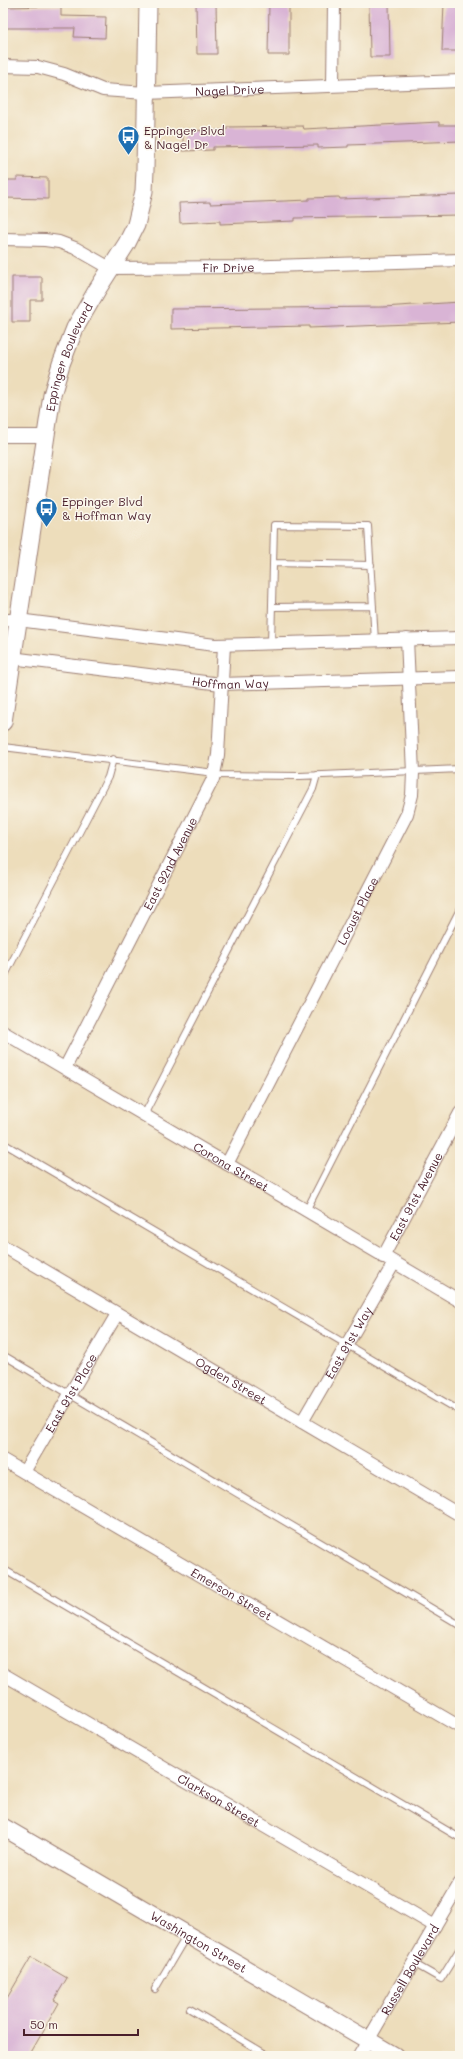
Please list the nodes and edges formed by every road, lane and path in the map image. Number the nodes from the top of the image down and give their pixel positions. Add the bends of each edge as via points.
1 (148, 3) edge
2 (334, 3) edge
3 (3, 66) edge
4 (460, 81) edge
5 (333, 85) junction
6 (146, 93) junction
7 (3, 239) edge
8 (460, 260) edge
9 (110, 268) junction
10 (3, 436) edge
11 (46, 436) junction
12 (273, 563) junction
13 (371, 565) junction
14 (373, 606) junction
15 (272, 607) junction
16 (10, 620) edge
17 (460, 638) edge
18 (407, 639) junction
19 (375, 640) junction
20 (271, 644) junction
21 (224, 645) junction
22 (8, 657) edge
23 (460, 677) edge
24 (408, 678) junction
25 (221, 684) junction
26 (3, 722) edge
27 (3, 747) edge
28 (114, 760) junction
29 (460, 768) edge
30 (413, 770) junction
31 (215, 774) junction
32 (317, 775) junction
33 (460, 909) edge
34 (3, 979) edge
35 (3, 1032) edge
36 (65, 1068) junction
37 (460, 1114) edge
38 (144, 1115) junction
39 (3, 1143) edge
40 (227, 1164) junction
41 (306, 1211) junction
42 (3, 1246) edge
43 (383, 1257) junction
44 (394, 1263) junction
45 (460, 1301) edge
46 (117, 1314) junction
47 (347, 1345) junction
48 (3, 1355) edge
49 (70, 1394) junction
50 (460, 1411) edge
51 (302, 1422) junction
52 (3, 1460) edge
53 (24, 1472) junction
54 (460, 1515) edge
55 (3, 1569) edge
56 (460, 1625) edge
57 (3, 1674) edge
58 (460, 1727) edge
59 (3, 1827) edge
60 (460, 1838) edge
61 (460, 1884) edge
62 (435, 1926) junction
63 (187, 1935) junction
64 (460, 1948) edge
65 (413, 1964) junction
66 (155, 1989) dead end
67 (190, 2009) dead end
68 (368, 2040) junction
69 (269, 2056) edge
70 (359, 2056) edge
71 (395, 2056) edge

1 - 6 street, Eppinger Boulevard
2 - 5 street
3 - 6 street, Nagel Drive via 38,67 103,90
4 - 5 street, Nagel Drive
5 - 6 street, Nagel Drive
6 - 9 street, Eppinger Boulevard via 144,191 136,225 128,243
7 - 9 street via 59,242
8 - 9 street, Fir Drive
9 - 11 street, Eppinger Boulevard via 75,328 61,364 52,395
10 - 11 street
11 - 16 street, Eppinger Boulevard
12 - 13 lane
12 - 13 lane via 274,525 368,526
12 - 15 lane
13 - 14 lane
14 - 15 lane
14 - 19 lane
15 - 20 lane
16 - 21 street
16 - 22 street, Eppinger Boulevard
17 - 18 street
18 - 19 street
18 - 24 street, Locust Place
19 - 20 street
20 - 21 street
21 - 25 street, East 92nd Avenue
22 - 25 street, Hoffman Way
22 - 26 street, Eppinger Boulevard
23 - 24 street, Hoffman Way
24 - 25 street, Hoffman Way
24 - 30 street, Locust Place
25 - 31 street, East 92nd Avenue
27 - 28 lane
28 - 31 lane
28 - 34 lane via 108,777
29 - 30 lane
30 - 32 lane
30 - 40 street, Locust Place via 412,795 403,824
31 - 32 lane
31 - 36 street, East 92nd Avenue
32 - 38 lane via 313,789
33 - 41 lane
35 - 36 street, Corona Street
36 - 38 street, Corona Street
37 - 43 street, East 91st Avenue
38 - 40 street, Corona Street
39 - 47 lane
40 - 41 street, Corona Street
41 - 43 street, Corona Street
42 - 46 street, Ogden Street
43 - 44 street, Corona Street
44 - 45 street, Corona Street
44 - 47 street, East 91st Way
46 - 49 street, East 91st Place
46 - 51 street, Ogden Street
47 - 50 lane
47 - 51 street, East 91st Way
48 - 49 lane
49 - 53 street, East 91st Place
49 - 56 lane
51 - 54 street, Ogden Street
52 - 53 street, Emerson Street
53 - 58 street, Emerson Street
55 - 60 lane
57 - 62 street, Clarkson Street
59 - 63 street, Washington Street
61 - 62 street, Russell Boulevard
62 - 65 street, Russell Boulevard
63 - 66 lane
63 - 68 street, Washington Street
64 - 65 lane via 441,1979
65 - 68 street, Russell Boulevard
67 - 69 lane
68 - 70 street, Russell Boulevard
68 - 71 street, Washington Street

